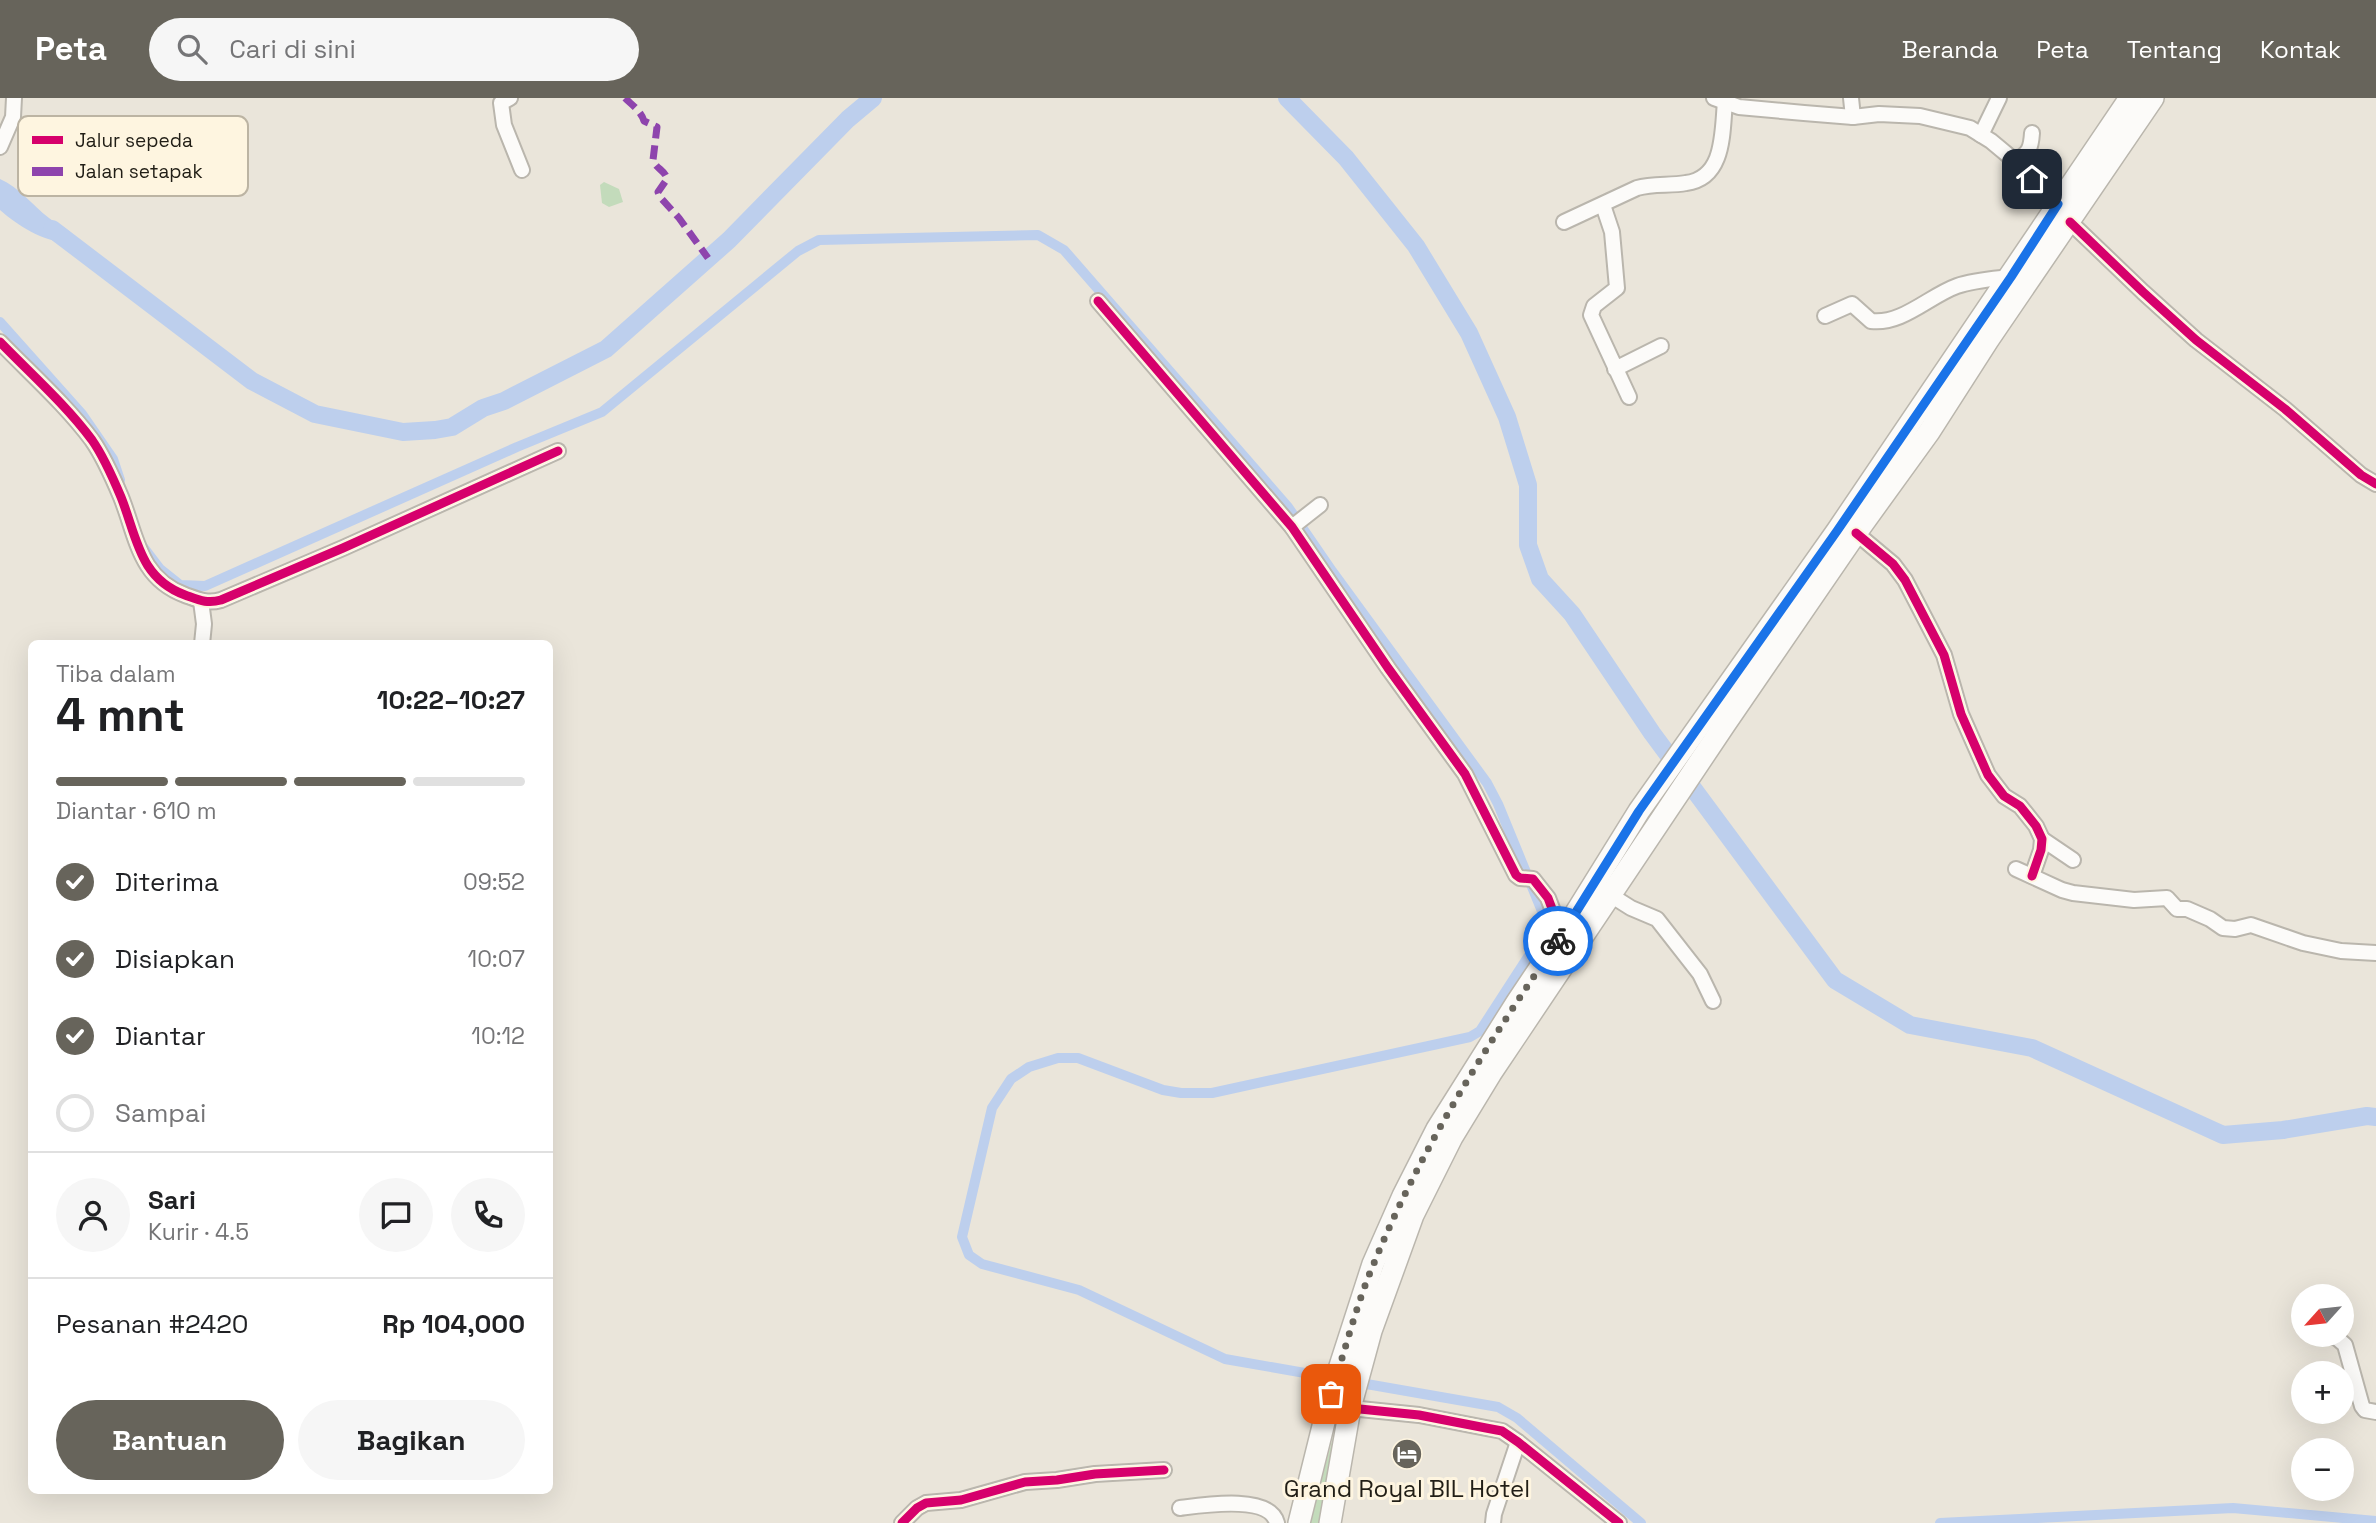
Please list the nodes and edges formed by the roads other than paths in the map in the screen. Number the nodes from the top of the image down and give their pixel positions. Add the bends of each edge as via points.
1 (14, 98) edge
2 (510, 98) edge
3 (1851, 98) edge
4 (1999, 98) edge
5 (2130, 98) edge
6 (2153, 98) edge
7 (1720, 100) edge
8 (1853, 117) junction
9 (2032, 133) dead end
10 (1981, 135) junction
11 (0, 147) edge
12 (2014, 160) junction
13 (522, 170) dead end
14 (2054, 200) junction
15 (1603, 205) junction
16 (1564, 222) dead end
17 (2070, 222) junction
18 (2011, 277) junction
19 (1098, 301) dead end
20 (2000, 308) junction
21 (1825, 316) dead end
22 (0, 342) edge
23 (1661, 345) dead end
24 (1615, 369) junction
25 (1629, 397) dead end
26 (558, 451) dead end
27 (2376, 484) edge
28 (1320, 505) dead end
29 (1293, 526) junction
30 (1856, 533) junction
31 (201, 601) junction
32 (202, 640) edge
33 (2042, 839) junction
34 (2073, 860) dead end
35 (2016, 869) dead end
36 (2032, 876) junction
37 (1612, 896) junction
38 (1562, 935) junction
39 (2376, 953) edge
40 (1713, 1001) dead end
41 (1445, 1133) junction
42 (2346, 1348) edge
43 (1350, 1368) junction
44 (2356, 1388) joint
45 (1351, 1405) junction
46 (2376, 1412) edge
47 (1518, 1442) junction
48 (1164, 1469) dead end
49 (1180, 1508) dead end
50 (902, 1523) edge
51 (1277, 1523) edge
52 (1299, 1523) edge
53 (1330, 1523) edge
54 (1493, 1523) edge
55 (1619, 1523) edge

1 - 11 street via 13,117
2 - 13 street via 501,103 503,118
3 - 8 street
4 - 10 street
5 - 14 highway
6 - 17 highway
7 - 8 street via 1739,107
7 - 15 street via 1719,156 1709,173 1691,183 1637,188
8 - 10 street via 1920,116
9 - 12 street via 2028,154
10 - 12 street
12 - 14 street
14 - 18 highway
15 - 16 street
15 - 24 street via 1612,232 1617,288 1594,306 1591,315
17 - 20 highway
17 - 27 street via 2196,340
18 - 20 highway
18 - 21 street via 1953,287 1891,319 1871,321 1852,304
19 - 29 street
20 - 30 highway via 1929,432
20 - 38 highway via 1707,712
22 - 31 street via 92,440 154,575 174,592
23 - 24 street
24 - 25 street
26 - 31 street via 221,600
28 - 29 street
29 - 38 street via 1465,774 1516,875 1548,898
30 - 33 street via 1905,580 1944,655 1961,713 1988,775 2004,796 2020,806
30 - 37 highway
31 - 32 street
33 - 34 street
33 - 36 street
35 - 36 street
36 - 39 street via 2073,893 2134,900 2167,898 2177,909 2187,909 2224,928 2256,926 2303,943
37 - 40 street via 1657,919 1700,974
37 - 41 highway via 1492,1073
38 - 41 highway via 1517,1002
41 - 43 highway via 1384,1294
42 - 44 street
43 - 45 highway
43 - 52 highway via 1331,1394
44 - 46 street via 2365,1410
45 - 47 street via 1502,1431
45 - 53 highway
47 - 54 street
47 - 55 street
48 - 50 street via 1025,1482 961,1500 926,1503
49 - 51 street via 1241,1504 1271,1511

